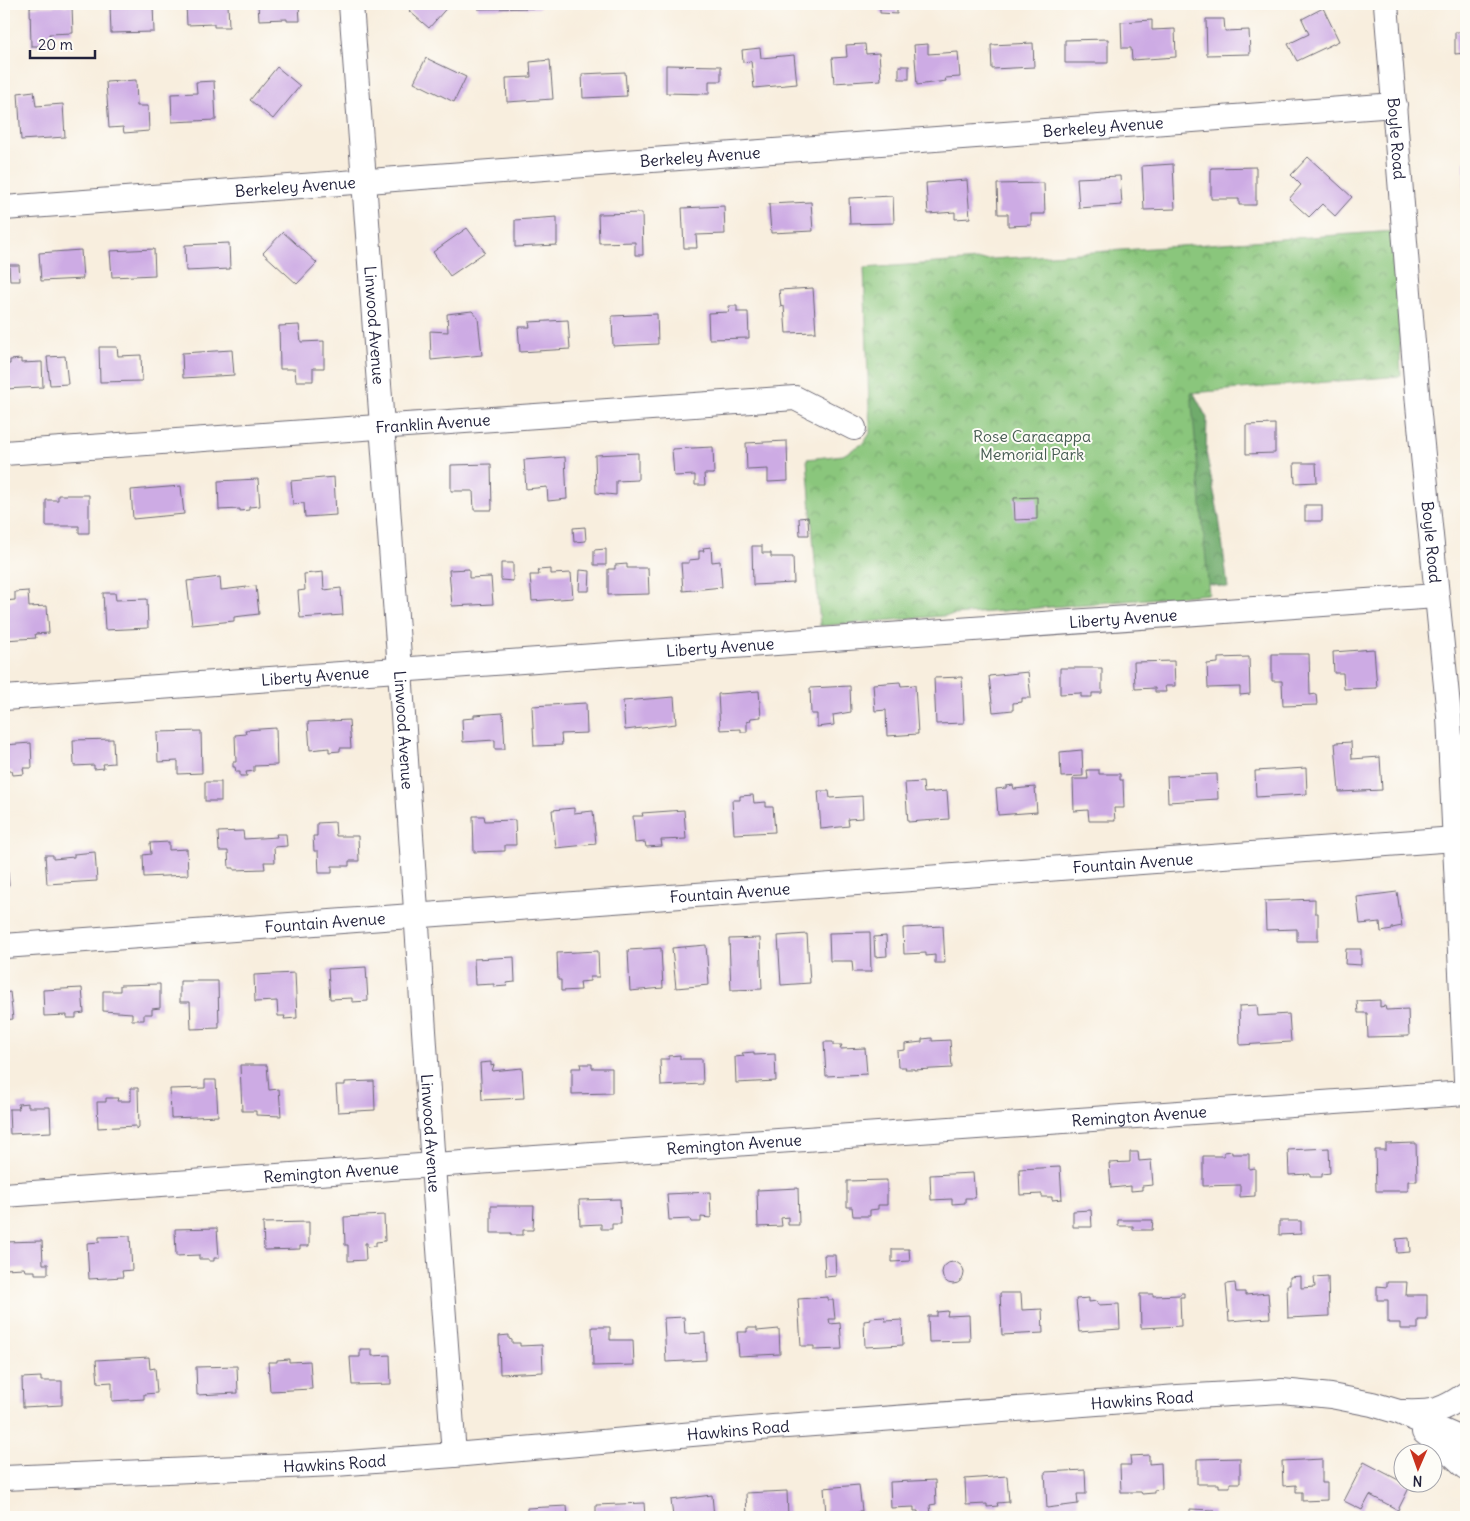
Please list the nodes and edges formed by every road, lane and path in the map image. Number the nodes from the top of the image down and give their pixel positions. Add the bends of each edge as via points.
1 (351, 4) edge
2 (1386, 4) edge
3 (1395, 105) junction
4 (363, 181) junction
5 (4, 208) edge
6 (382, 427) junction
7 (854, 428) dead end
8 (4, 453) edge
9 (1436, 596) junction
10 (400, 670) junction
11 (4, 698) edge
12 (1457, 715) edge
13 (1455, 839) junction
14 (417, 917) junction
15 (4, 946) edge
16 (1466, 1080) edge
17 (1466, 1093) edge
18 (433, 1166) junction
19 (4, 1195) edge
20 (1466, 1394) edge
21 (1399, 1412) junction
22 (1466, 1441) edge
23 (454, 1455) junction
24 (1466, 1468) edge
25 (4, 1478) edge

1 - 4 street, Linwood Avenue
2 - 3 street, Boyle Road
3 - 4 street, Berkeley Avenue
3 - 9 street, Boyle Road
4 - 5 street, Berkeley Avenue
4 - 6 street, Linwood Avenue
6 - 7 street, Franklin Avenue via 794,398
6 - 8 street, Franklin Avenue
6 - 10 street, Linwood Avenue
9 - 10 street, Liberty Avenue
9 - 12 street, Boyle Road
10 - 11 street, Liberty Avenue
10 - 14 street, Linwood Avenue
12 - 13 street, Boyle Road
13 - 14 street, Fountain Avenue
13 - 16 street, Boyle Road
14 - 15 street, Fountain Avenue
14 - 18 street, Linwood Avenue
17 - 18 street, Remington Avenue
18 - 19 street, Remington Avenue
18 - 23 street, Linwood Avenue
20 - 21 street via 1449,1406 1424,1413
21 - 22 street, Hawkins Road
21 - 23 street, Hawkins Road via 1332,1396 1282,1391 773,1427
21 - 24 street
23 - 25 street, Hawkins Road via 335,1464

